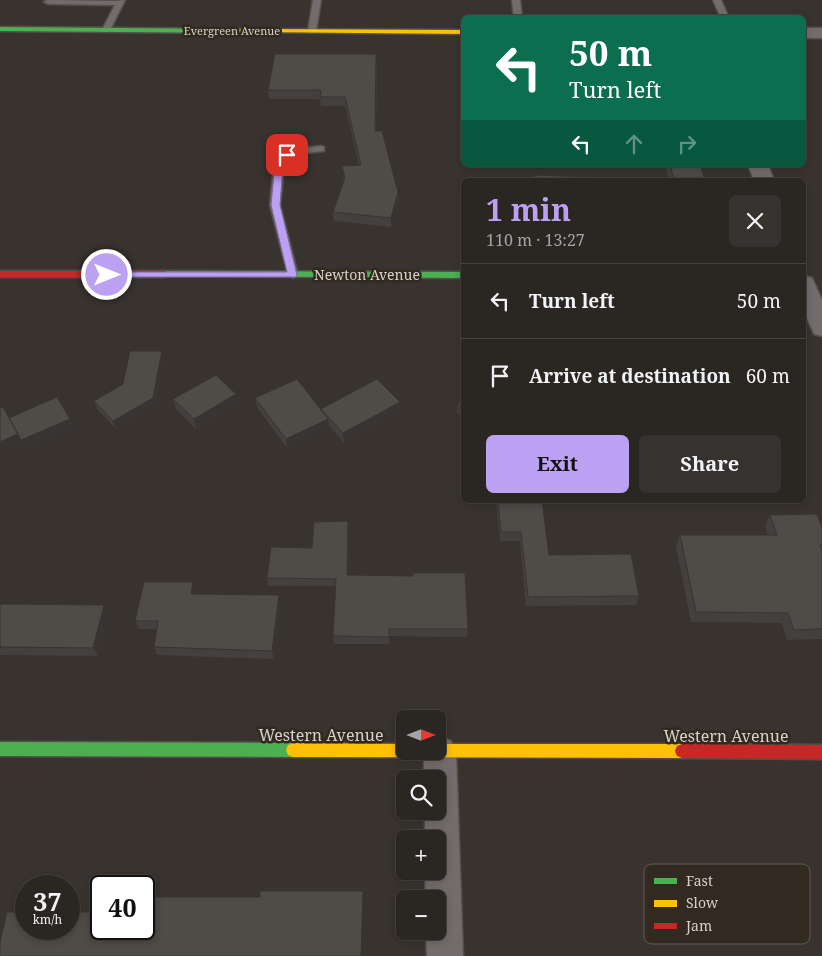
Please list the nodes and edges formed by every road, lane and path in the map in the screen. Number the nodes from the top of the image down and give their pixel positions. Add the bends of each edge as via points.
1 (317, 0) edge
2 (516, 0) edge
3 (718, 0) edge
4 (120, 1) edge
5 (48, 2) dead end
6 (518, 15) edge
7 (724, 15) edge
8 (0, 29) edge
9 (106, 30) junction
10 (312, 31) junction
11 (461, 32) edge
12 (806, 33) edge
13 (822, 33) edge
14 (320, 149) dead end
15 (0, 274) edge
16 (293, 275) junction
17 (461, 275) edge
18 (806, 278) edge
19 (822, 278) edge
20 (806, 288) edge
21 (822, 328) edge
22 (0, 749) edge
23 (396, 752) edge
24 (446, 752) edge
25 (822, 752) edge
26 (440, 760) edge
27 (445, 956) edge

1 - 10 lane
2 - 6 lane
3 - 7 lane
4 - 5 lane
4 - 9 lane
8 - 9 street, Evergreen Avenue
9 - 10 street, Evergreen Avenue
10 - 11 street, Evergreen Avenue
12 - 13 street
14 - 16 lane via 295,151 279,164 275,205
15 - 16 street, Newton Avenue
16 - 17 street, Newton Avenue
18 - 19 street
20 - 21 street
22 - 23 street, Western Avenue
24 - 25 street, Western Avenue
26 - 27 street

